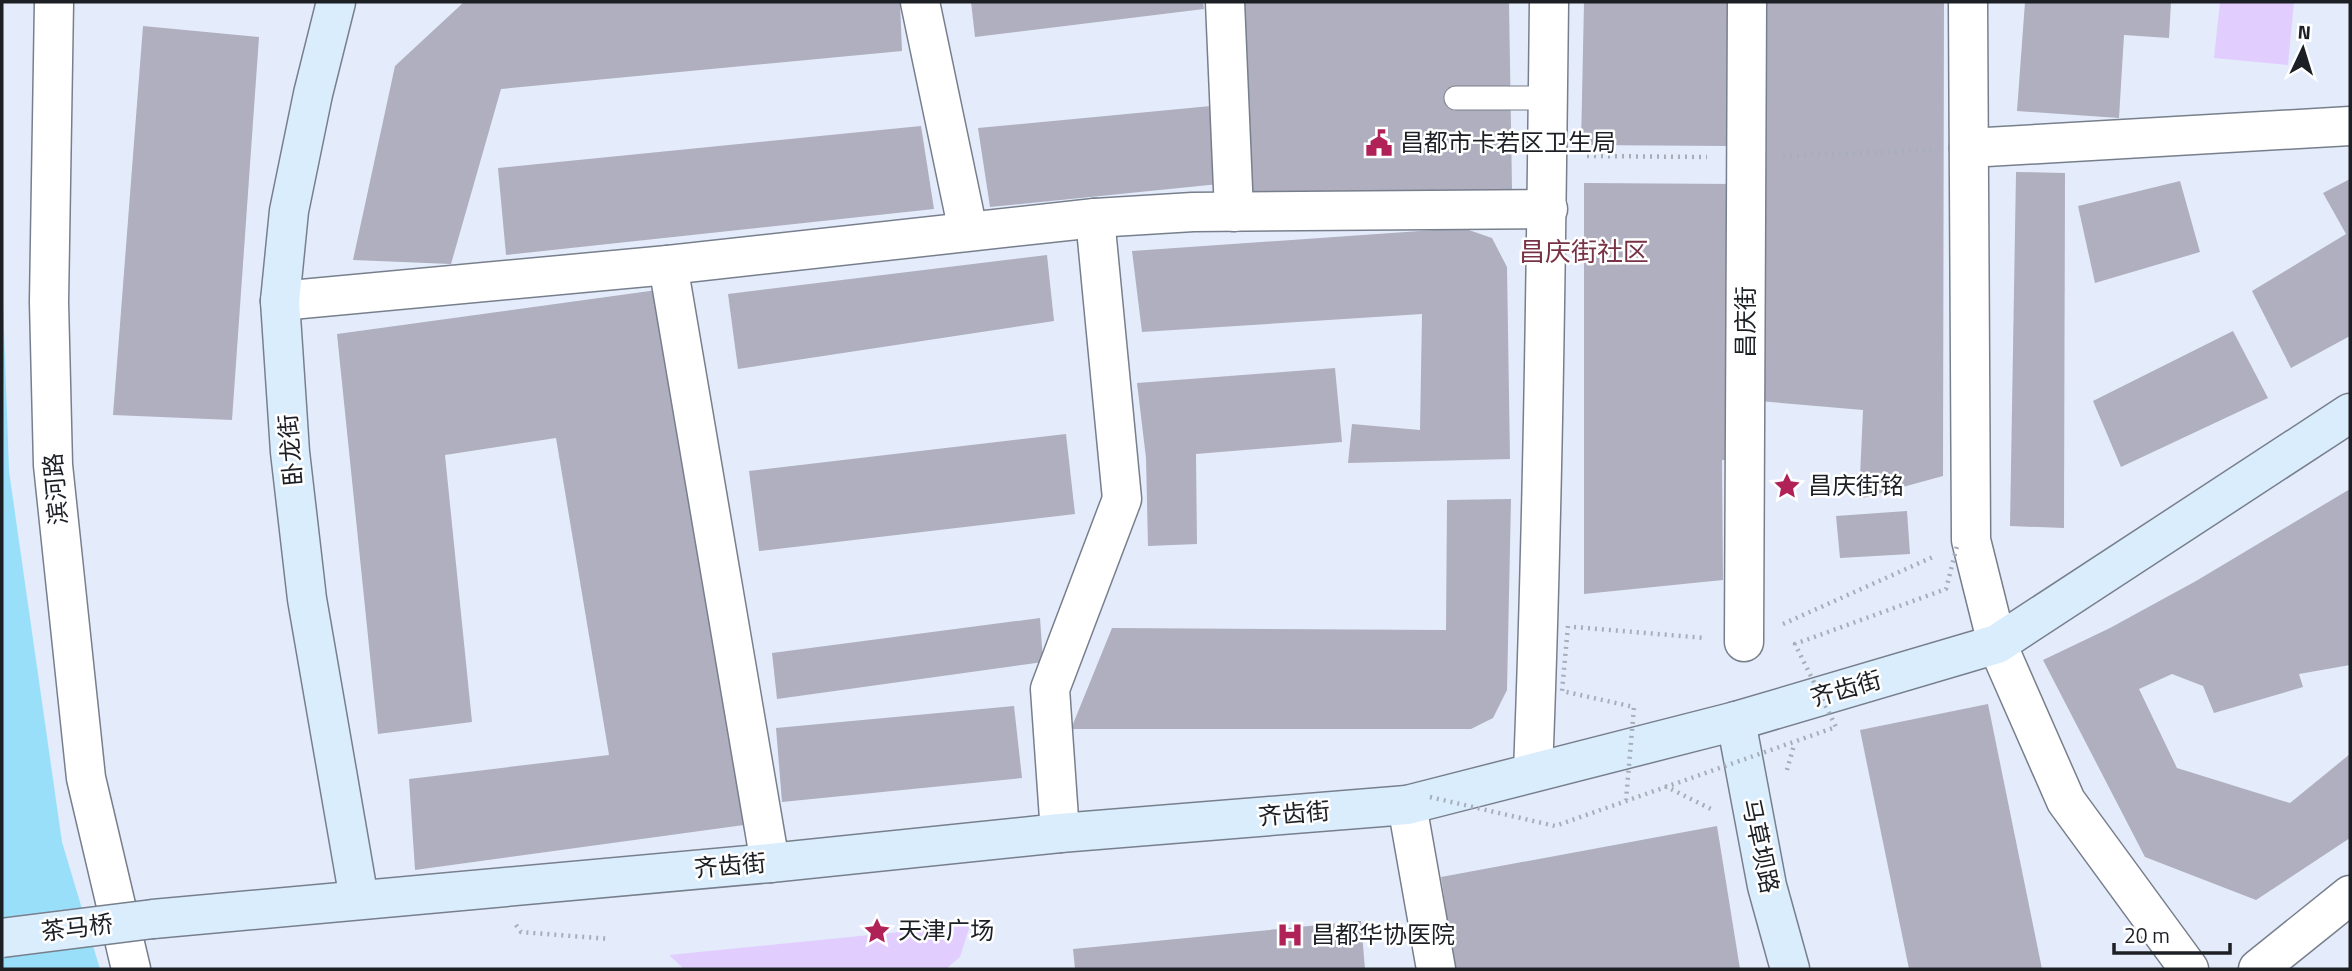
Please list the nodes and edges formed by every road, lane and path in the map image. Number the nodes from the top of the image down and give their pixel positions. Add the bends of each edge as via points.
1 (54, 2) edge
2 (336, 2) edge
3 (920, 2) edge
4 (1225, 2) edge
5 (1549, 2) edge
6 (1747, 2) edge
7 (1968, 2) edge
8 (1456, 98) dead end
9 (1548, 98) junction
10 (2350, 126) edge
11 (1969, 148) junction
12 (1548, 209) junction
13 (1234, 212) junction
14 (1095, 218) junction
15 (968, 231) junction
16 (668, 265) junction
17 (280, 301) junction
18 (2350, 413) edge
19 (1957, 546) dead end
20 (1568, 626) dead end
21 (1744, 642) dead end
22 (1997, 644) junction
23 (1735, 721) junction
24 (1533, 772) junction
25 (1626, 800) junction
26 (1419, 801) junction
27 (1060, 833) junction
28 (770, 863) junction
29 (2350, 895) edge
30 (359, 899) junction
31 (153, 919) joint
32 (2, 938) edge
33 (131, 969) edge
34 (1436, 969) edge
35 (1790, 969) edge
36 (2189, 969) edge
37 (2258, 969) edge

1 - 33 street, 滨河路 via 49,302 53,466 86,778
2 - 17 main road, 卧龙街 via 289,211
3 - 15 street
4 - 13 street
5 - 9 street
6 - 21 street, 昌庆街
7 - 11 street
8 - 9 lane
9 - 12 street
10 - 11 street
11 - 22 street via 1970,540
12 - 13 street
12 - 24 street
13 - 14 street
14 - 15 street
14 - 27 street via 1122,499 1050,689
15 - 16 street
16 - 17 street
16 - 28 street
17 - 30 main road, 卧龙街 via 290,452 307,599
18 - 22 main road, 齐齿街
19 - 25 path, bridge via 1946,589 1795,644 1836,727
20 - 25 path, bridge via 1562,691 1634,707
22 - 23 main road, 齐齿街
22 - 36 street via 2067,801
23 - 24 main road, 齐齿街
23 - 35 main road, 马草坝路 via 1767,886
24 - 26 main road, 齐齿街
25 - 26 path, bridge via 1555,826
26 - 27 main road, 齐齿街
26 - 34 street
27 - 28 main road, 齐齿街
28 - 30 main road, 齐齿街
29 - 37 street
30 - 31 main road, 齐齿街
31 - 32 main road, 茶马桥, bridge

